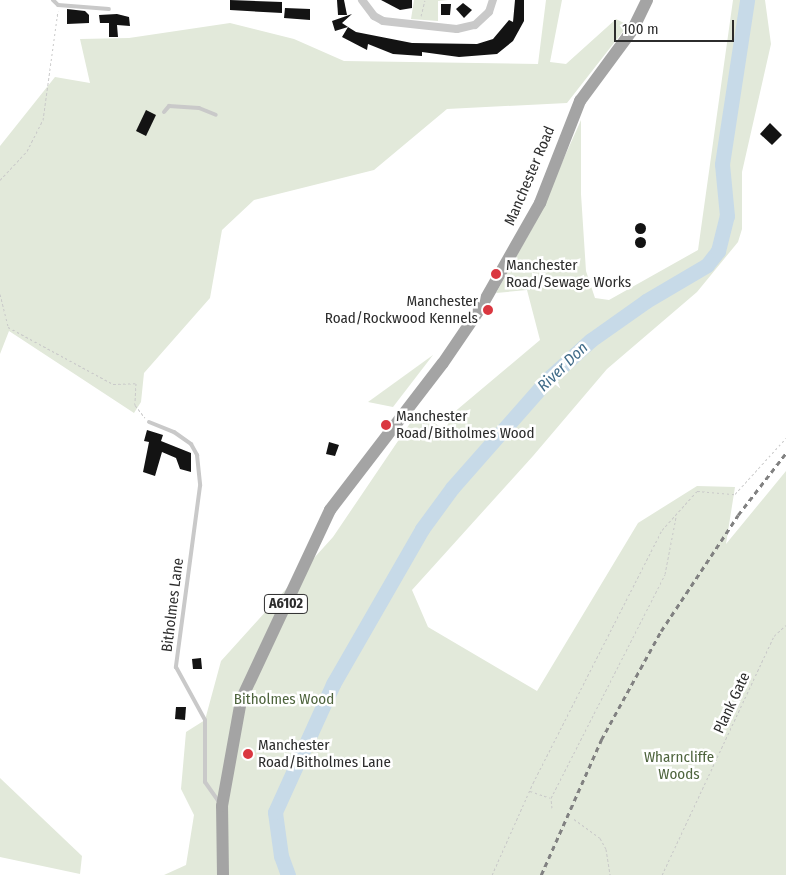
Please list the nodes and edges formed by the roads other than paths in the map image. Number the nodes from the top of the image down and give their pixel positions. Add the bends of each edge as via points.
1 (53, 0) edge
2 (362, 0) edge
3 (493, 0) edge
4 (648, 0) edge
5 (109, 9) dead end
6 (164, 112) dead end
7 (216, 115) dead end
8 (149, 422) road end
9 (222, 806) junction
10 (223, 875) edge

1 - 5 lane via 58,5
2 - 3 street via 383,22 457,29 475,25 489,12
4 - 9 main road, Manchester Road / A6102 via 580,101 540,203 480,307 443,363 330,510 241,700
6 - 7 lane via 169,106 200,108
8 - 9 lane, Bitholmes Lane via 174,432 197,454 200,486 176,668 205,720 205,782
9 - 10 main road, Manchester Road / A6102

